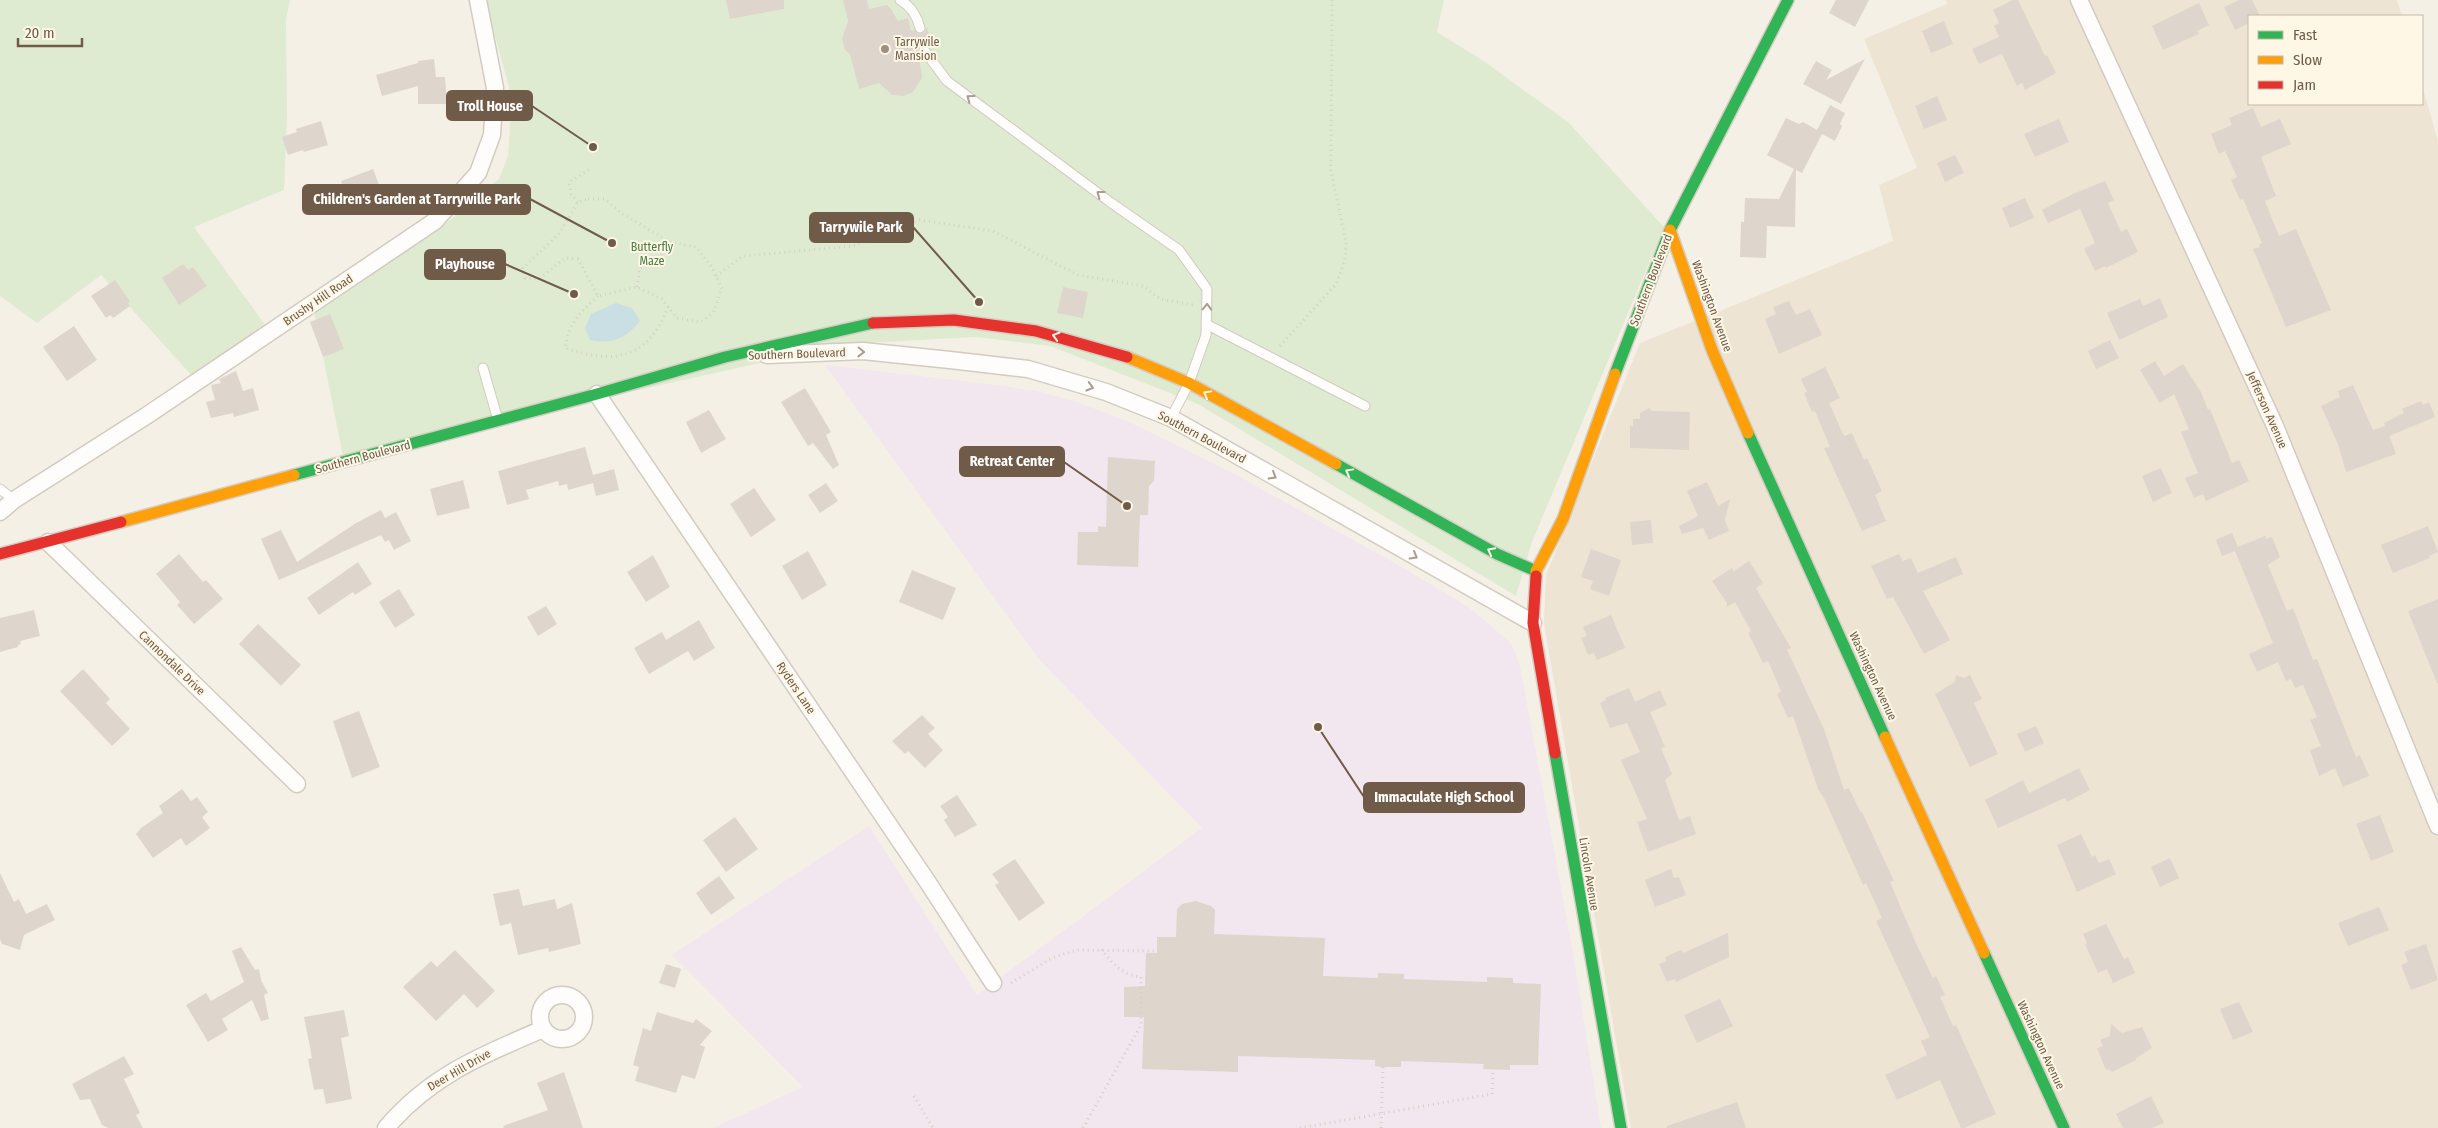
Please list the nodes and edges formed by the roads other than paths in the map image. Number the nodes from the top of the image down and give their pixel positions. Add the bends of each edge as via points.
1 (478, 0) edge
2 (900, 0) edge
3 (1788, 0) edge
4 (2079, 0) edge
5 (920, 28) dead end
6 (924, 50) dead end
7 (1670, 230) junction
8 (1206, 324) junction
9 (725, 356) junction
10 (483, 368) dead end
11 (1189, 384) junction
12 (597, 394) junction
13 (1364, 406) dead end
14 (1171, 418) junction
15 (498, 421) junction
16 (0, 489) edge
17 (14, 500) junction
18 (0, 512) edge
19 (48, 542) junction
20 (0, 554) edge
21 (1536, 570) junction
22 (1533, 623) junction
23 (297, 784) dead end
24 (2438, 826) edge
25 (1000, 985) road end
26 (543, 1029) dead end
27 (386, 1128) edge
28 (1621, 1128) edge
29 (2064, 1128) edge

1 - 17 street, Brushy Hill Road via 495,88 492,135 478,173 435,222 146,416
2 - 5 lane via 917,18
3 - 7 street, Southern Boulevard
4 - 24 street, Jefferson Avenue via 2275,426
8 -> 6 lane via 1207,289 1179,250 947,81
7 - 21 street, Southern Boulevard via 1563,519
7 - 29 street, Washington Avenue via 1712,350 1774,494
8 - 11 lane via 1206,335
8 - 13 lane
11 -> 9 street, Southern Boulevard via 1120,354 1036,331 954,320 869,323
9 - 12 street, Southern Boulevard
9 -> 14 street, Southern Boulevard via 863,351 1028,370 1106,392
10 - 15 lane
11 - 14 lane
21 -> 11 street, Southern Boulevard via 1497,554
12 - 15 street, Southern Boulevard
12 - 25 street, Ryders Lane
14 -> 22 street, Southern Boulevard
15 - 19 street, Southern Boulevard
16 - 17 lane
17 - 18 street, Brushy Hill Road
19 - 20 street, Southern Boulevard
19 - 23 street, Cannondale Drive
21 - 22 street, Southern Boulevard
22 - 28 street, Lincoln Avenue
26 - 27 street, Deer Hill Drive via 475,1058 423,1090

